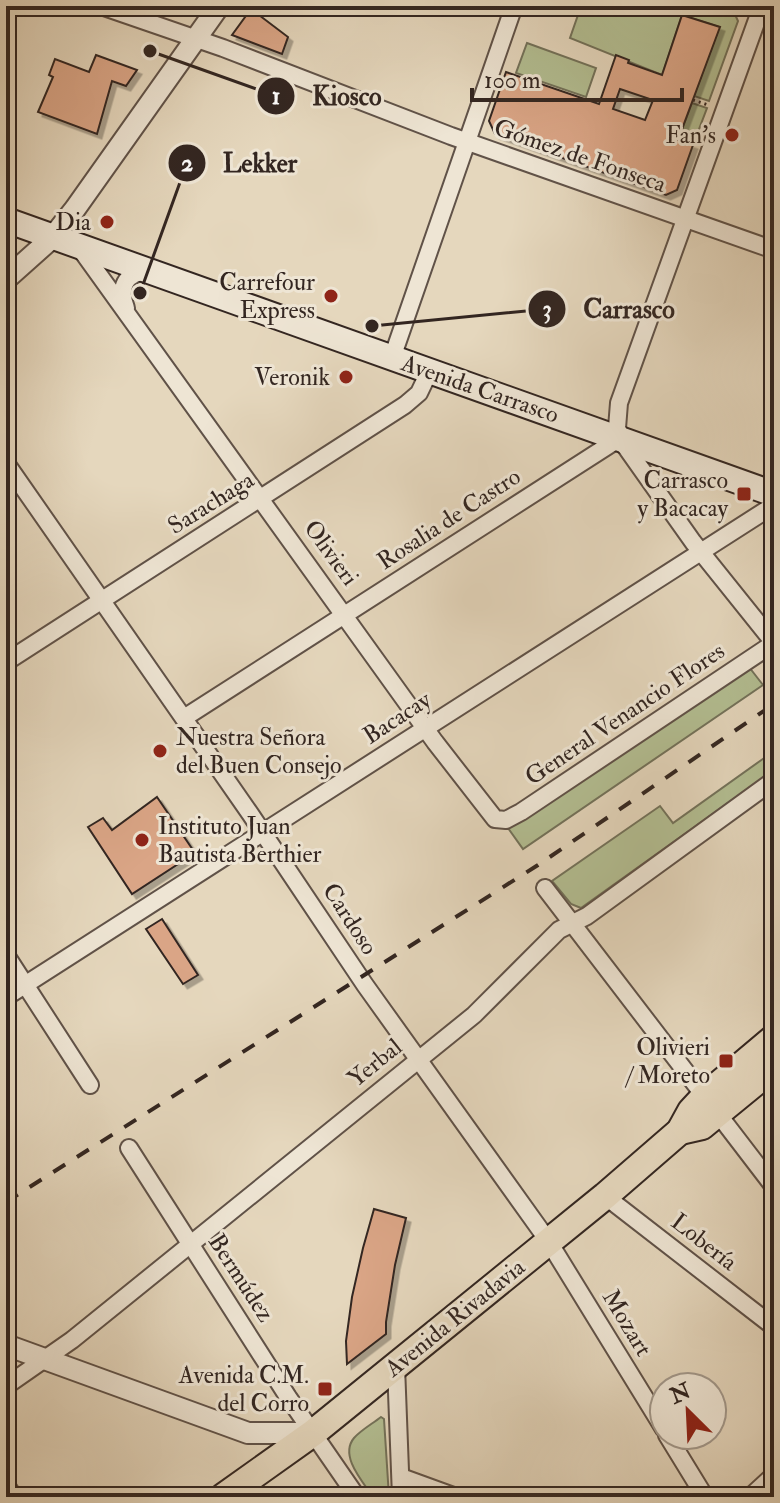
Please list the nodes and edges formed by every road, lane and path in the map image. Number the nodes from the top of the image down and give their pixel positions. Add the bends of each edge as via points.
1 (101, 6) edge
2 (219, 6) edge
3 (514, 6) edge
4 (763, 6) edge
5 (774, 10) edge
6 (195, 39) junction
7 (693, 100) dead end
8 (708, 105) dead end
9 (467, 141) junction
10 (684, 217) junction
11 (6, 220) edge
12 (52, 238) junction
13 (79, 247) junction
14 (774, 250) edge
15 (147, 271) junction
16 (6, 279) edge
17 (126, 309) junction
18 (392, 358) junction
19 (429, 372) junction
20 (620, 438) junction
21 (6, 463) edge
22 (774, 494) edge
23 (261, 498) junction
24 (774, 505) edge
25 (702, 553) junction
26 (103, 600) junction
27 (345, 614) junction
28 (774, 643) edge
29 (6, 662) edge
30 (184, 718) junction
31 (426, 728) junction
32 (774, 780) edge
33 (500, 820) joint
34 (263, 831) junction
35 (545, 888) dead end
36 (572, 924) junction
37 (6, 955) edge
38 (25, 985) junction
39 (6, 997) edge
40 (774, 1038) edge
41 (419, 1059) junction
42 (774, 1067) edge
43 (90, 1085) dead end
44 (711, 1106) junction
45 (129, 1148) dead end
46 (774, 1187) edge
47 (605, 1196) junction
48 (549, 1242) junction
49 (190, 1243) junction
50 (774, 1327) edge
51 (6, 1345) edge
52 (47, 1359) junction
53 (396, 1366) junction
54 (6, 1386) edge
55 (648, 1403) edge
56 (313, 1433) junction
57 (677, 1451) edge
58 (774, 1475) edge
59 (401, 1477) junction
60 (6, 1485) edge
61 (14, 1497) edge
62 (223, 1497) edge
63 (357, 1497) edge
64 (401, 1497) edge
65 (456, 1497) edge
66 (705, 1497) edge
67 (750, 1497) edge

1 - 6 street, Gómez de Fonseca
2 - 6 street
3 - 9 street
4 - 5 street
4 - 10 street
6 - 9 street, Gómez de Fonseca
6 - 12 street
7 - 8 path
9 - 10 street, Gómez de Fonseca
9 - 18 street
10 - 14 street, Gómez de Fonseca
10 - 20 street via 619,403
11 - 12 main road, Avenida Carrasco
12 - 13 main road, Avenida Carrasco
12 - 16 street
13 - 15 main road, Avenida Carrasco
13 - 17 street, Olivieri
15 - 17 street via 126,280
15 - 18 main road, Avenida Carrasco
17 - 23 street, Olivieri
18 - 19 main road, Avenida Carrasco
19 - 20 main road, Avenida Carrasco
19 - 23 street, Sarachaga via 419,393 405,405
20 - 22 main road, Avenida Carrasco
20 - 25 street
20 - 27 street, Rosalia de Castro
21 - 26 street, Cardoso
23 - 26 street, Sarachaga
23 - 27 street, Olivieri
24 - 25 street, Bacacay
25 - 28 street
25 - 31 street, Bacacay
26 - 29 street, Sarachaga
26 - 30 street, Cardoso
27 - 30 street, Rosalia de Castro
27 - 31 street, Olivieri
28 - 33 street, General Venancio Flores via 521,812
30 - 34 street, Cardoso
31 - 33 street, Olivieri via 491,816
31 - 34 street, Bacacay
32 - 36 street, Yerbal
34 - 38 street, Bacacay
34 - 41 street, Cardoso
35 - 36 street
36 - 41 street, Yerbal via 559,930 474,1015
36 - 44 street
37 - 38 street
38 - 39 street, Bacacay
38 - 43 street
40 - 44 main road, Avenida Rivadavia
41 - 48 street, Cardoso
41 - 49 street, Yerbal
42 - 44 main road, Avenida Rivadavia
44 - 46 street
44 - 47 main road, Avenida Rivadavia via 702,1126 680,1131
45 - 49 street, Bermúdez
47 - 48 main road, Avenida Rivadavia
47 - 50 street, Lobería
48 - 53 main road, Avenida Rivadavia
48 - 55 street, Mozart
49 - 52 street, Yerbal
49 - 56 street, Bermúdez
51 - 52 street
52 - 54 street, Yerbal
52 - 56 street via 248,1433
53 - 56 main road, Avenida Rivadavia
53 - 59 street
56 - 62 main road, Avenida Rivadavia
56 - 63 street, Bermúdez
57 - 66 street
58 - 67 street
59 - 64 street
59 - 65 street
60 - 61 street

